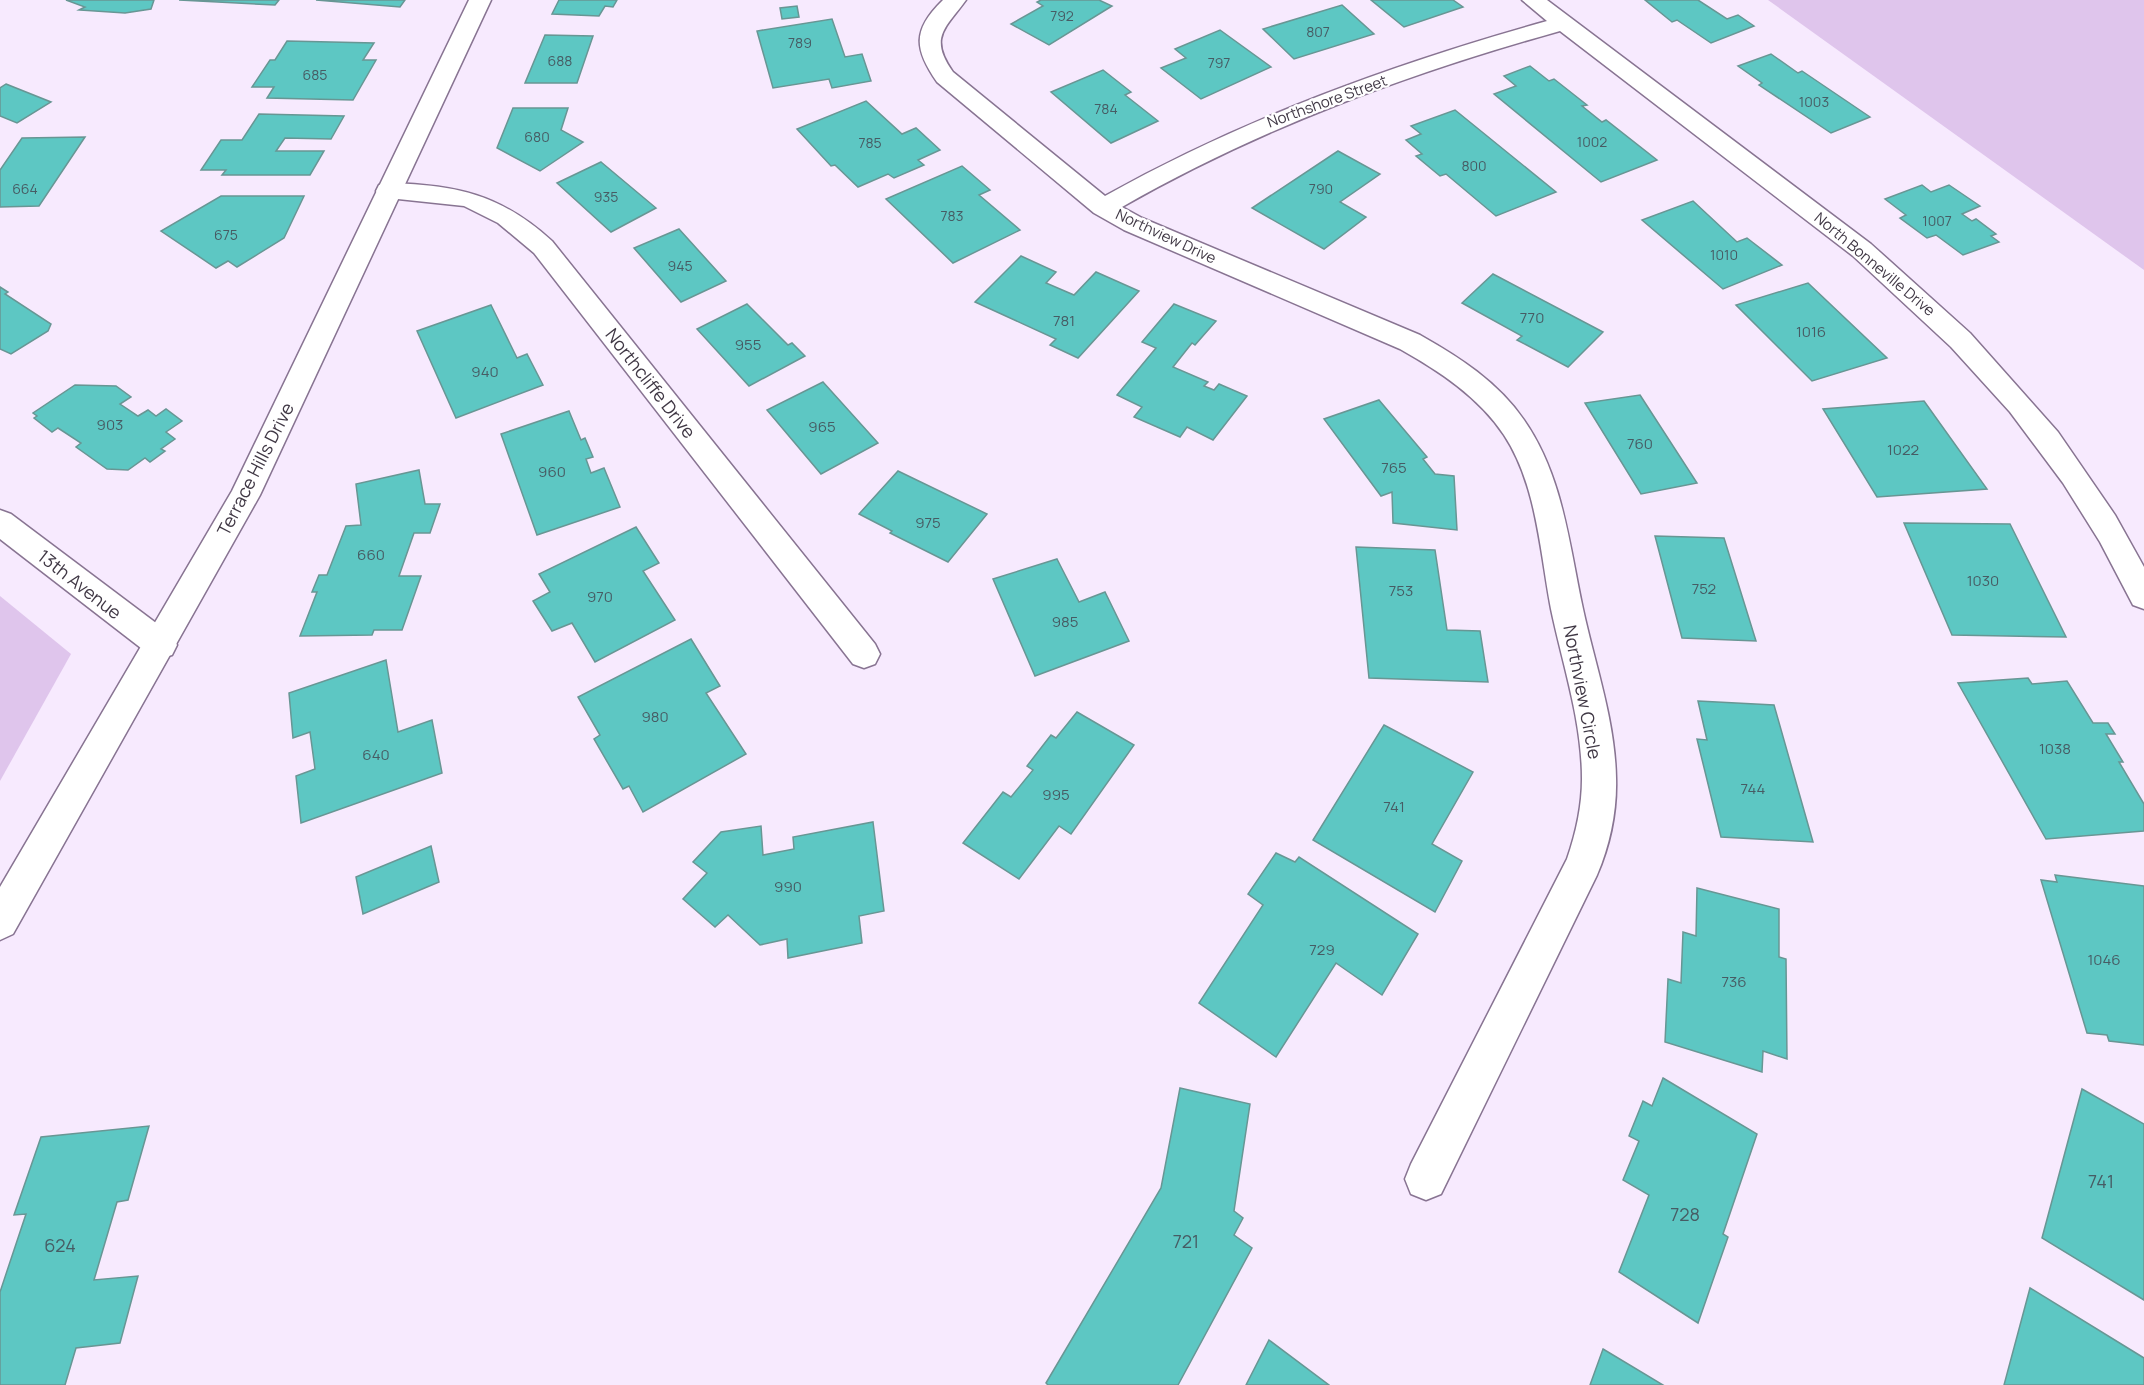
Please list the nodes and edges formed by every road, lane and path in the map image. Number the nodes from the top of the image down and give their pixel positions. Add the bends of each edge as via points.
1 (480, 0) edge
2 (955, 0) edge
3 (1533, 0) edge
4 (1563, 23) junction
5 (388, 190) junction
6 (1103, 207) junction
7 (1490, 399) joint
8 (0, 522) edge
9 (2144, 596) edge
10 (160, 645) junction
11 (864, 654) dead end
12 (0, 922) edge
13 (1426, 1179) dead end

1 - 5 street, Terrace Hills Drive
2 - 6 street, Northview Drive via 936,20 930,33 928,48 933,63
3 - 4 street, North Bonneville Drive
4 - 6 street, Northshore Street via 1299,109 1130,190
4 - 9 street, North Bonneville Drive via 1862,250 1972,348 2050,443 2098,513
5 - 10 street, Terrace Hills Drive via 245,495
5 - 11 street, Northcliffe Drive via 467,198 524,227
6 - 7 street, Northview Drive via 1160,236 1410,342 1454,368
7 - 13 street, Northview Circle via 1525,444 1542,491 1597,748 1598,806 1584,863
8 - 10 street, 13th Avenue
10 - 12 street, Terrace Hills Drive

